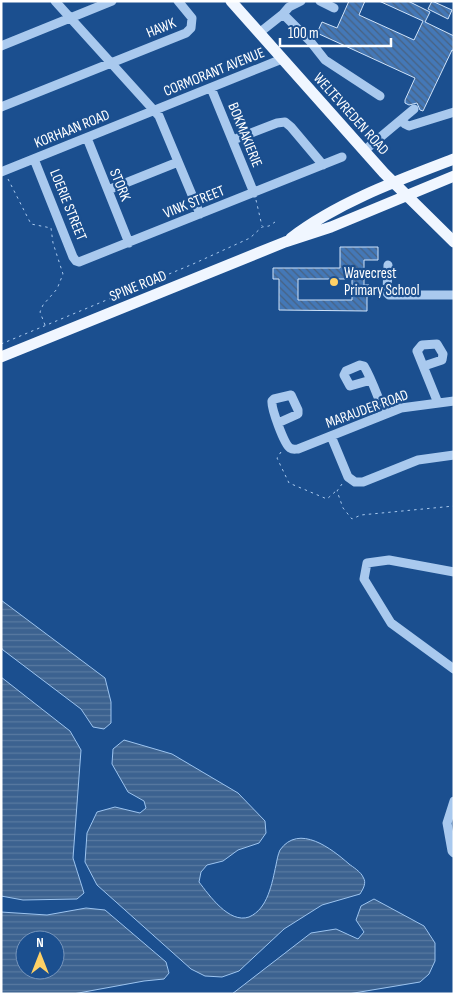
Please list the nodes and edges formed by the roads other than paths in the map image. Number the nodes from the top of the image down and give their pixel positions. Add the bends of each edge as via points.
1 (55, 1) edge
2 (112, 1) edge
3 (178, 1) edge
4 (231, 1) edge
5 (301, 1) edge
6 (320, 1) edge
7 (334, 8) dead end
8 (283, 14) junction
9 (70, 18) junction
10 (260, 33) junction
11 (1, 46) edge
12 (282, 59) junction
13 (110, 63) junction
14 (211, 88) junction
15 (380, 96) dead end
16 (1, 107) edge
17 (414, 109) dead end
18 (154, 111) junction
19 (454, 112) edge
20 (401, 120) junction
21 (86, 138) junction
22 (233, 140) junction
23 (365, 150) junction
24 (342, 157) dead end
25 (34, 159) junction
26 (454, 159) edge
27 (178, 162) junction
28 (323, 166) junction
29 (3, 172) edge
30 (454, 176) edge
31 (395, 183) junction
32 (108, 190) junction
33 (254, 193) junction
34 (406, 196) junction
35 (200, 214) junction
36 (285, 242) junction
37 (454, 242) edge
38 (129, 243) junction
39 (76, 261) joint
40 (388, 265) dead end
41 (454, 296) edge
42 (1, 357) edge
43 (424, 366) dead end
44 (370, 380) dead end
45 (454, 401) edge
46 (438, 403) junction
47 (385, 414) junction
48 (278, 423) dead end
49 (331, 436) junction
50 (454, 455) edge
51 (454, 572) edge
52 (454, 669) edge
53 (454, 801) edge
54 (454, 853) edge

1 - 9 street, CORMORANT AVENUE
2 - 9 street
3 - 13 street, HAWK via 192,18 189,31
4 - 10 main road, WELTEVREDEN ROAD
5 - 8 street
6 - 7 street
8 - 10 street
8 - 15 street via 325,60
9 - 11 street
9 - 13 street, CORMORANT AVENUE
10 - 12 main road, WELTEVREDEN ROAD
12 - 14 street, CORMORANT AVENUE
12 - 23 main road, WELTEVREDEN ROAD
13 - 16 street
13 - 18 street, CORMORANT AVENUE
14 - 18 street, CORMORANT AVENUE
14 - 22 street, BOKMAKIERIE
17 - 20 street
18 - 21 street, KORHAAN ROAD
18 - 27 street
19 - 20 street via 409,126
20 - 23 street
21 - 25 street, KORHAAN ROAD
21 - 32 street, STORK
22 - 28 street via 285,122
22 - 33 street, BOKMAKIERIE
23 - 31 main road, WELTEVREDEN ROAD
24 - 28 street, VINK STREET
25 - 29 street, KORHAAN ROAD
25 - 39 street, LOERIE STREET
26 - 31 main road, SPINE ROAD
27 - 32 street
27 - 35 street
28 - 33 street, VINK STREET
30 - 34 main road, SPINE ROAD
31 - 34 main road, WELTEVREDEN ROAD
31 - 36 main road, SPINE ROAD via 339,207
32 - 38 street, STORK
33 - 35 street, VINK STREET
34 - 36 main road, SPINE ROAD
34 - 37 main road, WELTEVREDEN ROAD
35 - 38 street, VINK STREET
36 - 42 main road, SPINE ROAD
38 - 39 street, VINK STREET via 81,262
40 - 41 street via 389,295
43 - 46 street
44 - 47 street
45 - 46 street, MARAUDER ROAD
46 - 47 street, MARAUDER ROAD via 406,407
47 - 49 street, MARAUDER ROAD
48 - 49 street, MARAUDER ROAD via 290,447 300,449
49 - 50 street via 348,477 355,482 363,482 418,460
51 - 52 street via 389,560 367,563 364,579 391,623
53 - 54 street via 447,823

